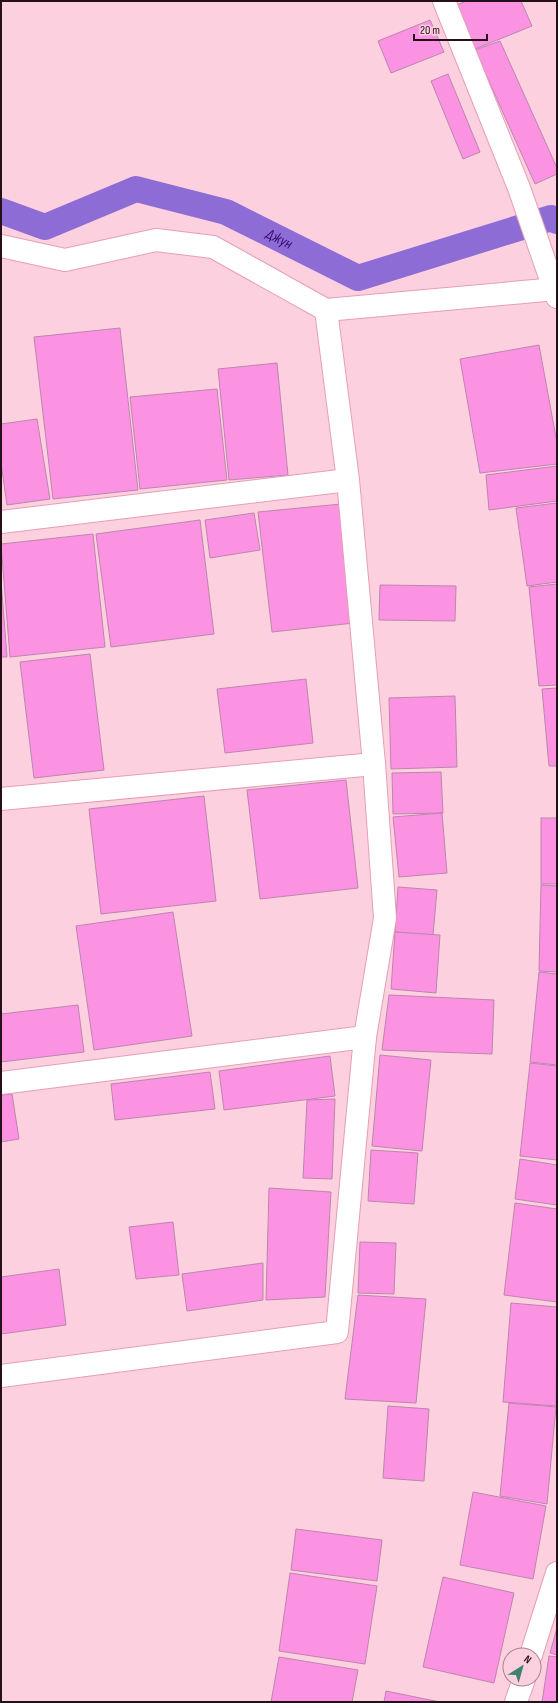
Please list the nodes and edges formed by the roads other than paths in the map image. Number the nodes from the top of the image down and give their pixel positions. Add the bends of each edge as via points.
1 (444, 1) edge
2 (1, 246) edge
3 (556, 293) edge
4 (326, 310) junction
5 (348, 480) junction
6 (1, 522) edge
7 (374, 764) junction
8 (1, 799) edge
9 (365, 1037) junction
10 (1, 1083) edge
11 (1, 1376) edge
12 (557, 1573) edge
13 (534, 1647) edge
14 (521, 1687) edge
15 (516, 1702) edge

1 - 3 street via 519,188
2 - 4 street via 65,260 156,240 213,247
3 - 4 street
4 - 5 street
5 - 6 street
5 - 7 street
7 - 8 street
7 - 9 street via 385,918
9 - 10 street
9 - 11 street via 337,1332
12 - 13 street
14 - 15 street

